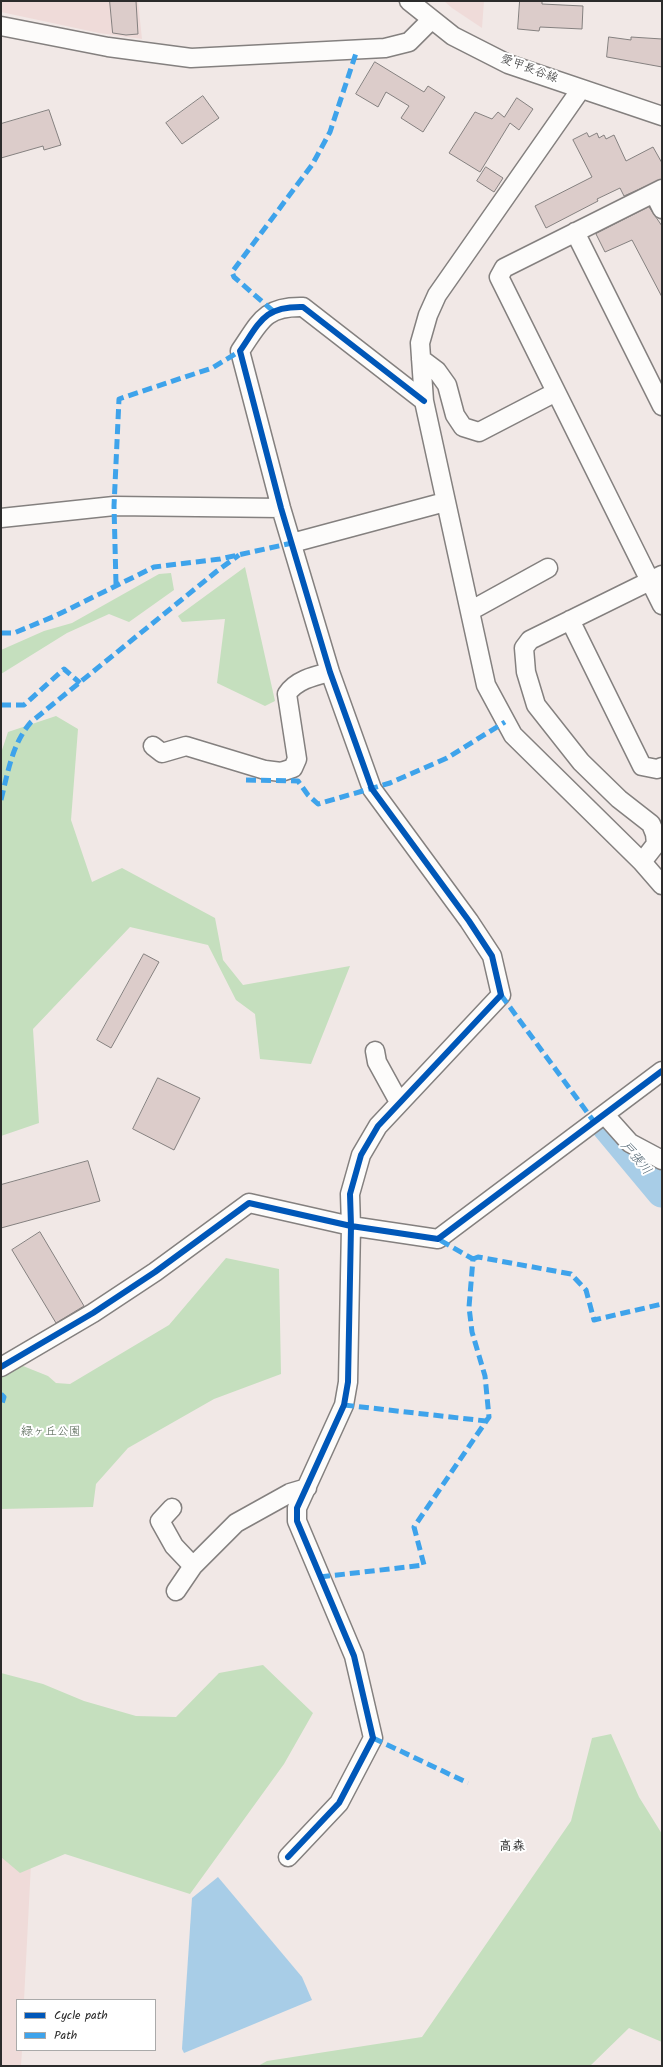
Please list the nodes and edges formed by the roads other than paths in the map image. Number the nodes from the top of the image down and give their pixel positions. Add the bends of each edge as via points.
1 (409, 1) edge
2 (431, 20) junction
3 (1, 26) edge
4 (581, 89) junction
5 (662, 116) edge
6 (659, 197) edge
7 (575, 232) junction
8 (422, 359) junction
9 (556, 392) junction
10 (424, 401) junction
11 (662, 406) edge
12 (445, 502) junction
13 (281, 508) junction
14 (1, 518) edge
15 (292, 543) junction
16 (548, 568) dead end
17 (656, 578) edge
18 (662, 605) edge
19 (470, 611) junction
20 (570, 620) junction
21 (330, 672) junction
22 (153, 746) dead end
23 (662, 767) edge
24 (642, 862) junction
25 (662, 885) edge
26 (375, 1051) dead end
27 (662, 1071) edge
28 (399, 1102) junction
29 (605, 1115) junction
30 (662, 1160) edge
31 (351, 1226) junction
32 (1, 1366) edge
33 (307, 1488) junction
34 (172, 1508) dead end
35 (193, 1566) junction
36 (176, 1591) dead end
37 (288, 1857) dead end

1 - 2 street, 愛甲長谷線
2 - 3 street via 409,42 385,48 191,58 108,47
2 - 4 street, 愛甲長谷線 via 453,36 508,64
4 - 5 street, 愛甲長谷線
4 - 8 street via 437,295 420,343
6 - 7 street
7 - 9 street via 504,268 499,277
7 - 11 street
8 - 9 street via 438,371 446,385 455,415 463,427 479,432
8 - 10 street
9 - 17 street
10 - 12 street
10 - 13 street via 303,307 289,306 264,316 240,351
12 - 15 street
12 - 19 street
13 - 14 street via 114,506
13 - 15 street
15 - 21 street
16 - 19 street
17 - 18 street
17 - 20 street
19 - 24 street via 486,685 513,735
20 - 23 street via 642,766 657,769
20 - 24 street via 530,640 524,648 528,678 536,705 581,762 619,799 651,824 656,844
21 - 22 street via 309,678 290,688 287,694 297,759 293,768 281,772 265,770 186,746 162,753
21 - 28 street via 372,789 470,921 492,956 501,995
24 - 25 street
26 - 28 street via 377,1062
27 - 29 street
28 - 31 street via 378,1126 361,1155 350,1194
29 - 30 street via 630,1143
29 - 31 street via 438,1239
31 - 32 street via 249,1202 93,1313
31 - 33 street via 348,1382 344,1405
33 - 35 street via 290,1493 236,1523
33 - 37 street via 297,1508 297,1521 354,1656 373,1738 339,1802
34 - 35 street via 160,1521 174,1546
35 - 36 street

